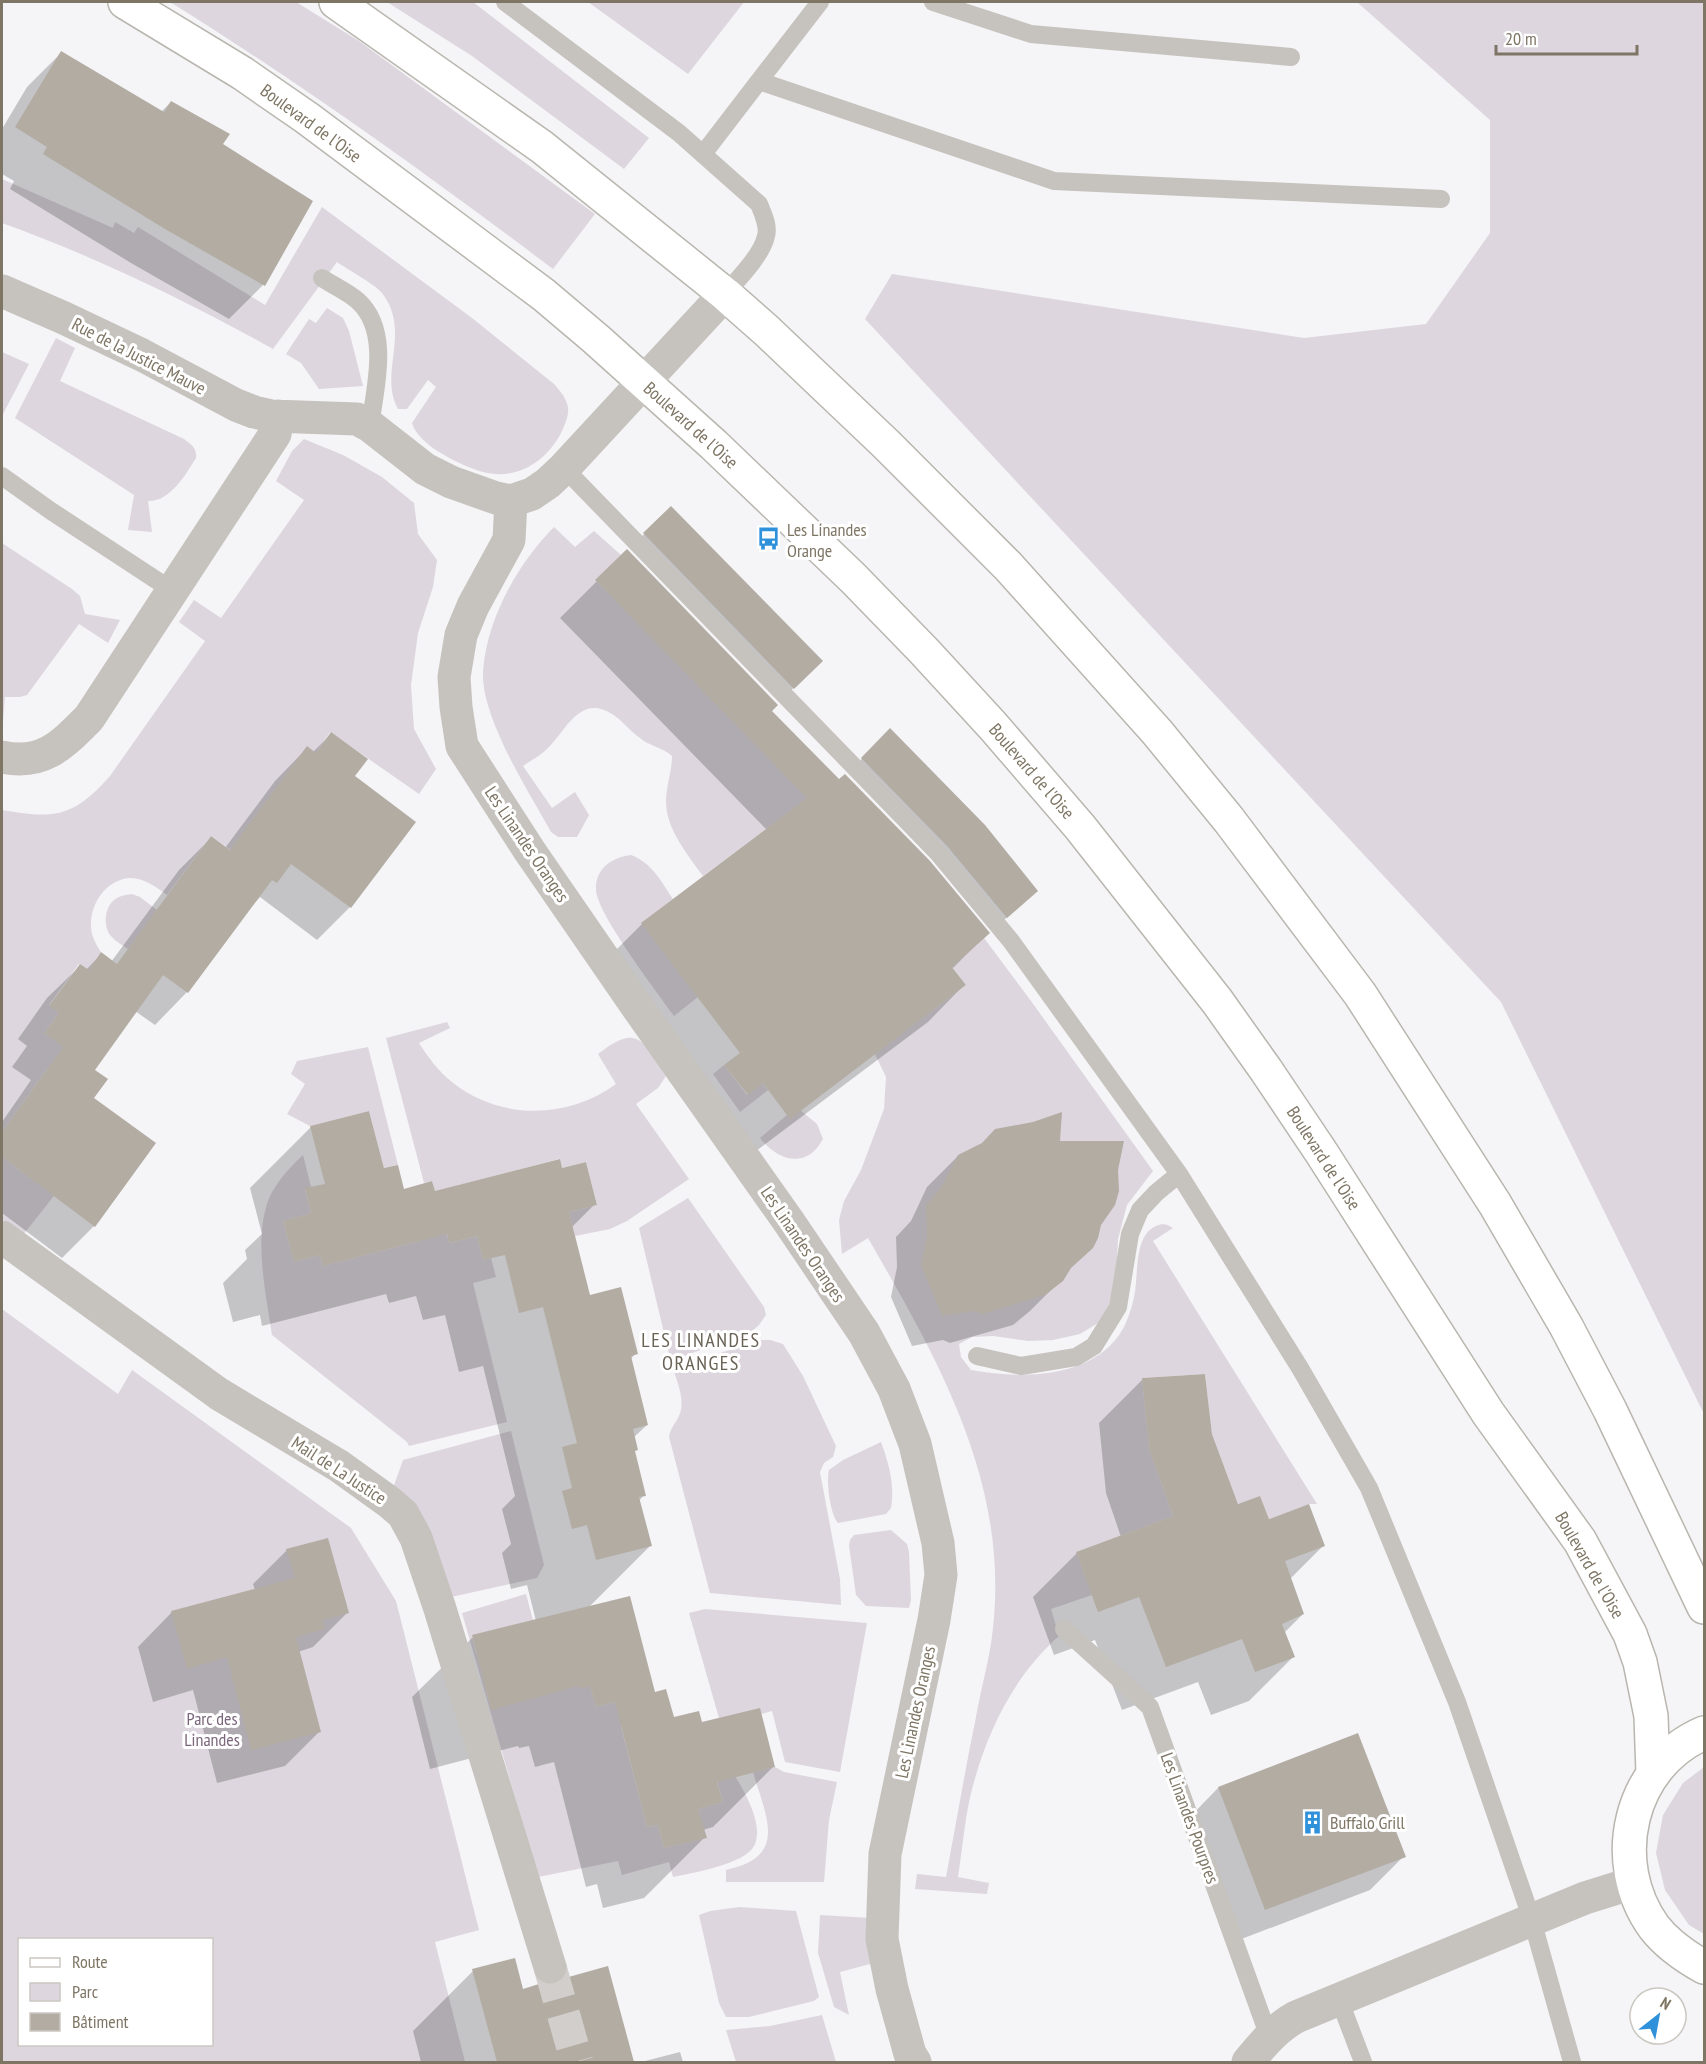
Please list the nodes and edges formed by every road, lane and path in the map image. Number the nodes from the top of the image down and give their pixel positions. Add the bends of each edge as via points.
1 (125, 2) edge
2 (336, 2) edge
3 (505, 2) edge
4 (820, 2) edge
5 (933, 2) edge
6 (1291, 57) dead end
7 (759, 81) junction
8 (703, 154) junction
9 (1441, 199) dead end
10 (322, 279) dead end
11 (2, 291) edge
12 (725, 294) junction
13 (644, 382) junction
14 (279, 416) junction
15 (370, 426) junction
16 (564, 468) junction
17 (2, 476) edge
18 (511, 501) junction
19 (173, 591) junction
20 (2, 757) edge
21 (1179, 1174) junction
22 (2, 1237) edge
23 (976, 1356) dead end
24 (1704, 1607) edge
25 (1064, 1629) dead end
26 (1704, 1733) edge
27 (1653, 1774) junction
28 (1633, 1883) junction
29 (1532, 1920) junction
30 (1704, 1966) edge
31 (550, 1967) tunnel mouth
32 (1340, 1999) junction
33 (1269, 2037) junction
34 (915, 2062) edge
35 (1248, 2062) edge
36 (1363, 2062) edge
37 (1572, 2062) edge

1 - 13 main road, Boulevard de l'Oise via 242,73 307,118 544,295
2 - 12 main road via 542,147
3 - 8 lane
4 - 7 lane
5 - 6 lane via 1031,34
7 - 8 lane
7 - 9 lane via 1054,181
8 - 12 lane via 759,204 765,218 767,236 748,269
10 - 15 lane via 358,301 369,315 380,354
11 - 14 street, Rue de la Justice Mauve via 142,355 236,405
12 - 13 street
12 - 24 main road via 805,366 1008,566 1157,732 1291,900 1360,994 1501,1214 1610,1410
13 - 16 street
13 - 27 main road, Boulevard de l'Oise via 814,540 932,659 1080,827 1217,1001 1321,1152 1488,1413 1580,1541 1640,1662 1651,1716
14 - 15 street, Rue de la Justice Mauve via 357,419
14 - 19 street via 274,434
15 - 18 street, Rue de la Justice Mauve via 424,469 477,492
16 - 18 street via 532,494
16 - 21 lane via 938,853 1011,941
17 - 19 lane
18 - 34 street, Les Linandes Oranges via 509,540 461,635 454,677 462,746 529,850 864,1333 894,1389 915,1444 938,1543 941,1575 885,1854 882,1939 892,1989
19 - 20 street via 89,718 45,755 28,759
21 - 23 lane via 1140,1210 1130,1234 1118,1307 1094,1346 1076,1357 1021,1366
21 - 29 lane via 1300,1368 1369,1488 1457,1702
22 - 31 street, Mail de La Justice via 219,1394 339,1466 403,1514 416,1538 440,1609
25 - 33 lane, Les Linandes Pourpres via 1150,1707
26 - 27 main road via 1680,1746
27 - 28 main road via 1635,1807 1630,1826
28 - 29 street
28 - 30 main road via 1655,1927 1672,1945
29 - 32 street
29 - 37 lane
32 - 33 street via 1296,2017
32 - 36 lane
33 - 35 street

